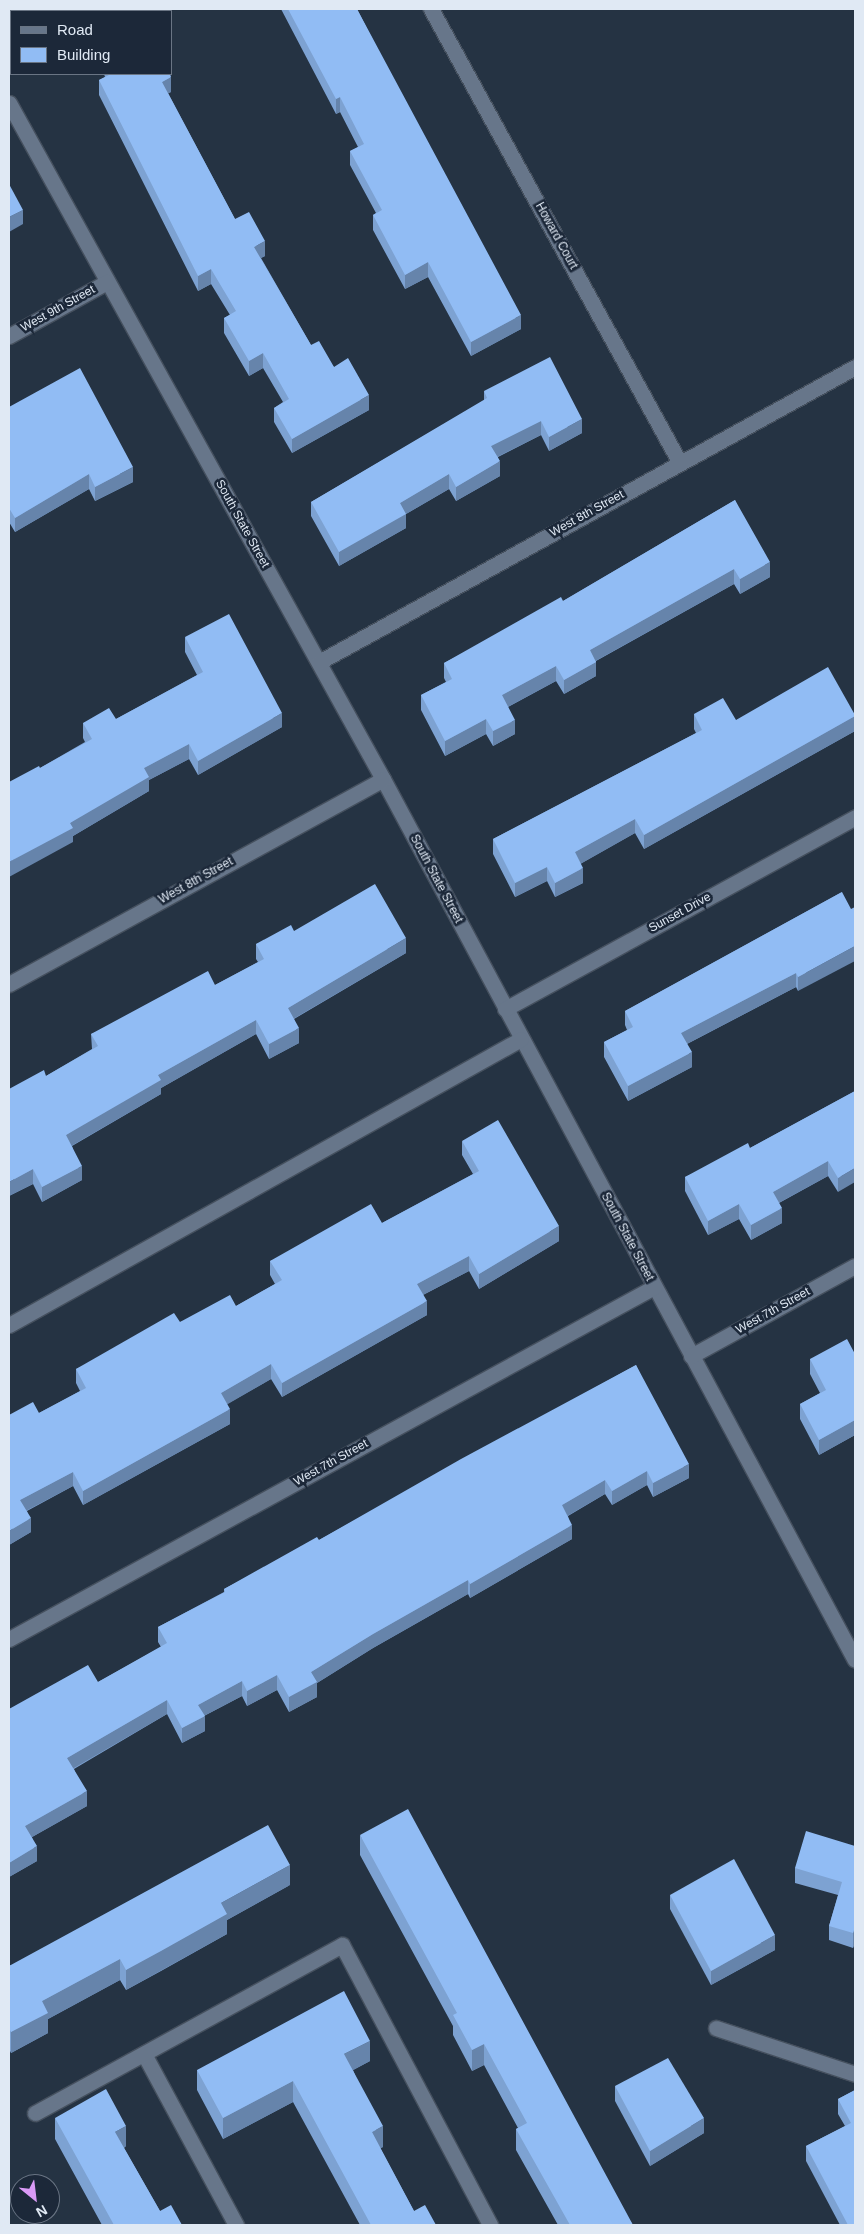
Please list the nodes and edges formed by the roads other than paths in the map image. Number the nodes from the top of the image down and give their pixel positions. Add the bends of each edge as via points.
1 (431, 9) edge
2 (9, 103) edge
3 (106, 282) junction
4 (9, 336) edge
5 (855, 367) edge
6 (680, 463) junction
7 (319, 662) junction
8 (383, 778) junction
9 (855, 817) edge
10 (9, 984) edge
11 (505, 1009) junction
12 (521, 1039) junction
13 (855, 1266) edge
14 (654, 1287) junction
15 (9, 1325) edge
16 (692, 1356) junction
17 (9, 1639) edge
18 (855, 1660) edge
19 (716, 2028) dead end
20 (144, 2054) junction
21 (855, 2074) edge
22 (35, 2113) dead end
23 (236, 2225) edge
24 (490, 2225) edge

1 - 6 street, Howard Court
2 - 3 street, South State Street
3 - 4 street, West 9th Street
3 - 7 street, South State Street
5 - 6 street, West 8th Street
6 - 7 street, West 8th Street
7 - 8 street, South State Street
8 - 10 street, West 8th Street
8 - 11 street, South State Street
9 - 11 street, Sunset Drive
11 - 12 street, South State Street
12 - 14 street, South State Street
12 - 15 street
13 - 16 street, West 7th Street
14 - 16 street, South State Street
14 - 17 street, West 7th Street
16 - 18 street, South State Street
19 - 21 street
20 - 22 street
20 - 23 street
20 - 24 street via 342,1945

